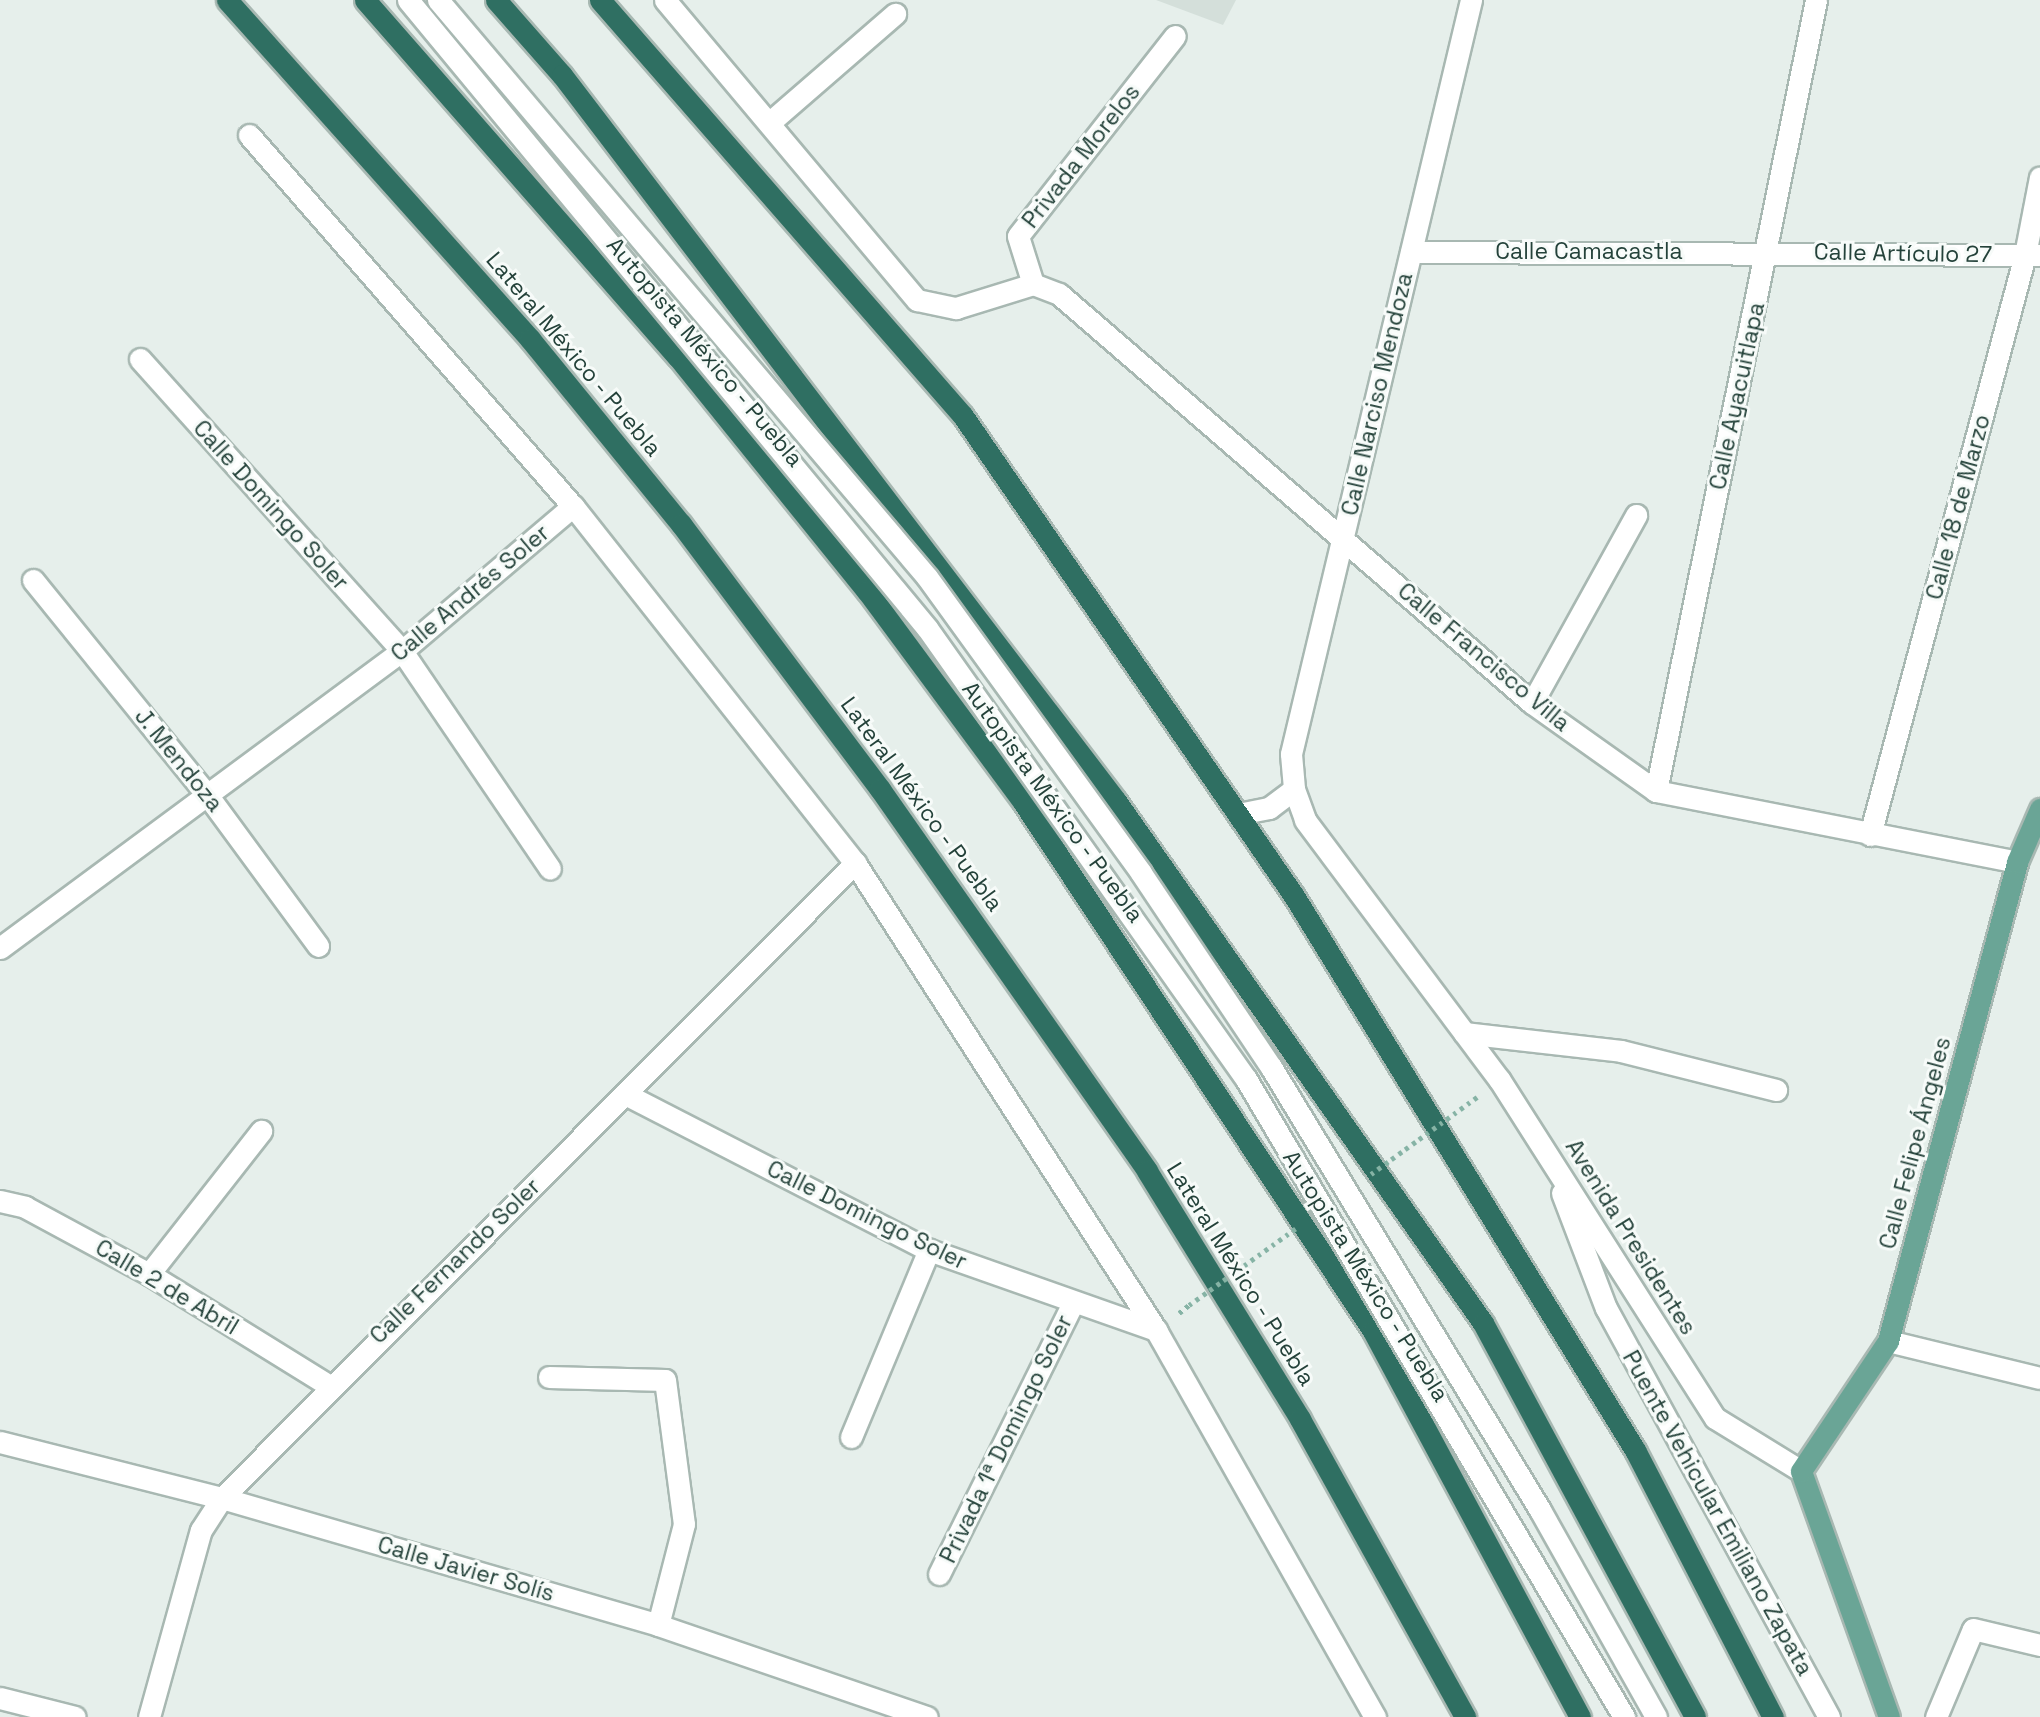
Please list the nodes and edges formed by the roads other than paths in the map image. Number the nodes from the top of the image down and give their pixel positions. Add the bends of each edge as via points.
1 (227, 0) edge
2 (365, 0) edge
3 (408, 0) edge
4 (438, 0) edge
5 (496, 0) edge
6 (600, 0) edge
7 (1471, 0) edge
8 (1816, 0) edge
9 (670, 2) edge
10 (895, 14) dead end
11 (1175, 36) dead end
12 (769, 123) junction
13 (249, 135) dead end
14 (2040, 177) edge
15 (1767, 251) junction
16 (1411, 252) junction
17 (2033, 255) edge
18 (1033, 284) junction
19 (140, 359) dead end
20 (573, 506) junction
21 (1636, 515) dead end
22 (1344, 536) junction
23 (33, 580) dead end
24 (402, 651) junction
25 (1532, 702) junction
26 (1294, 789) junction
27 (1656, 791) junction
28 (208, 796) junction
29 (2040, 809) edge
30 (1238, 814) junction
31 (1870, 835) junction
32 (2017, 862) junction
33 (855, 863) junction
34 (550, 869) dead end
35 (318, 946) dead end
36 (0, 948) edge
37 (1464, 1033) junction
38 (1776, 1090) dead end
39 (625, 1094) junction
40 (261, 1131) dead end
41 (1545, 1150) junction
42 (0, 1201) edge
43 (929, 1250) junction
44 (149, 1273) junction
45 (1072, 1304) junction
46 (1156, 1330) junction
47 (1888, 1341) junction
48 (548, 1377) dead end
49 (2040, 1378) edge
50 (328, 1385) junction
51 (851, 1437) dead end
52 (0, 1442) edge
53 (1801, 1471) junction
54 (222, 1498) junction
55 (939, 1574) dead end
56 (658, 1625) junction
57 (2040, 1645) edge
58 (0, 1698) edge
59 (75, 1717) edge
60 (149, 1717) edge
61 (927, 1717) edge
62 (1376, 1717) edge
63 (1465, 1717) edge
64 (1580, 1717) edge
65 (1624, 1717) edge
66 (1656, 1717) edge
67 (1695, 1717) edge
68 (1773, 1717) edge
69 (1829, 1717) edge
70 (1889, 1717) edge
71 (1936, 1717) edge

1 - 63 highway, Lateral México - Puebla via 530,339 681,524 880,789 1147,1171 1300,1419
2 - 64 highway, Autopista México - Puebla via 678,357 867,592 1023,802 1373,1331
3 - 65 street, bridge via 959,673 1246,1079
4 - 66 street, bridge via 927,577 1141,873 1279,1079 1540,1510
5 - 67 highway, Autopista México - Puebla via 562,75 1116,801 1475,1311
6 - 30 highway via 963,416
7 - 16 street, Calle Narciso Mendoza
8 - 15 street, Calle Ayacuitlapa
9 - 12 street
10 - 12 street
11 - 18 street, Privada Morelos via 1018,236
12 - 18 street via 917,300 956,309
13 - 20 street
14 - 17 street, Calle 18 de Marzo
15 - 16 street, Calle Camacastla
15 - 17 street, Calle Artículo 27
15 - 27 street, Calle Ayacuitlapa
16 - 22 street, Calle Narciso Mendoza
17 - 31 street, Calle 18 de Marzo
18 - 22 street, Calle Francisco Villa via 1059,294
19 - 24 street, Calle Domingo Soler
20 - 24 street, Calle Andrés Soler
20 - 33 street
21 - 25 street
22 - 25 street, Calle Francisco Villa
22 - 26 street, Calle Narciso Mendoza via 1291,754
23 - 28 street, J. Mendoza
24 - 28 street, Calle Andrés Soler
24 - 34 street, Calle Domingo Soler
25 - 27 street, Calle Francisco Villa
26 - 30 street via 1269,808
26 - 37 street, Avenida Presidentes via 1305,820
27 - 31 street, Calle Francisco Villa
28 - 35 street, J. Mendoza
28 - 36 street, Calle Andrés Soler
29 - 32 main road, Calle Felipe Ángeles
30 - 68 highway via 1636,1450
31 - 32 street, Calle Francisco Villa
32 - 47 main road, Calle Felipe Ángeles
33 - 39 street, Calle Fernando Soler
33 - 46 street
37 - 38 street via 1622,1051
37 - 41 street, Avenida Presidentes
39 - 43 street, Calle Domingo Soler
39 - 50 street, Calle Fernando Soler
40 - 44 street
41 - 53 street, Avenida Presidentes via 1715,1419
41 - 69 street, Puente Vehicular Emiliano Zapata via 1606,1308
42 - 44 street, Calle 2 de Abril via 25,1207
43 - 45 street, Calle Domingo Soler
43 - 51 street
44 - 50 street, Calle 2 de Abril
45 - 46 street, Calle Domingo Soler
45 - 55 street, Privada 1ª Domingo Soler
46 - 62 street
47 - 49 street
47 - 53 main road, Calle Felipe Ángeles
48 - 56 street via 664,1380 684,1524
50 - 54 street, Calle Fernando Soler
52 - 54 street, Calle Javier Solís
53 - 70 main road
54 - 56 street, Calle Javier Solís
54 - 60 street, Calle Fernando Soler via 201,1530
56 - 61 street, Calle Javier Solís
57 - 71 street via 1973,1629
58 - 59 street

